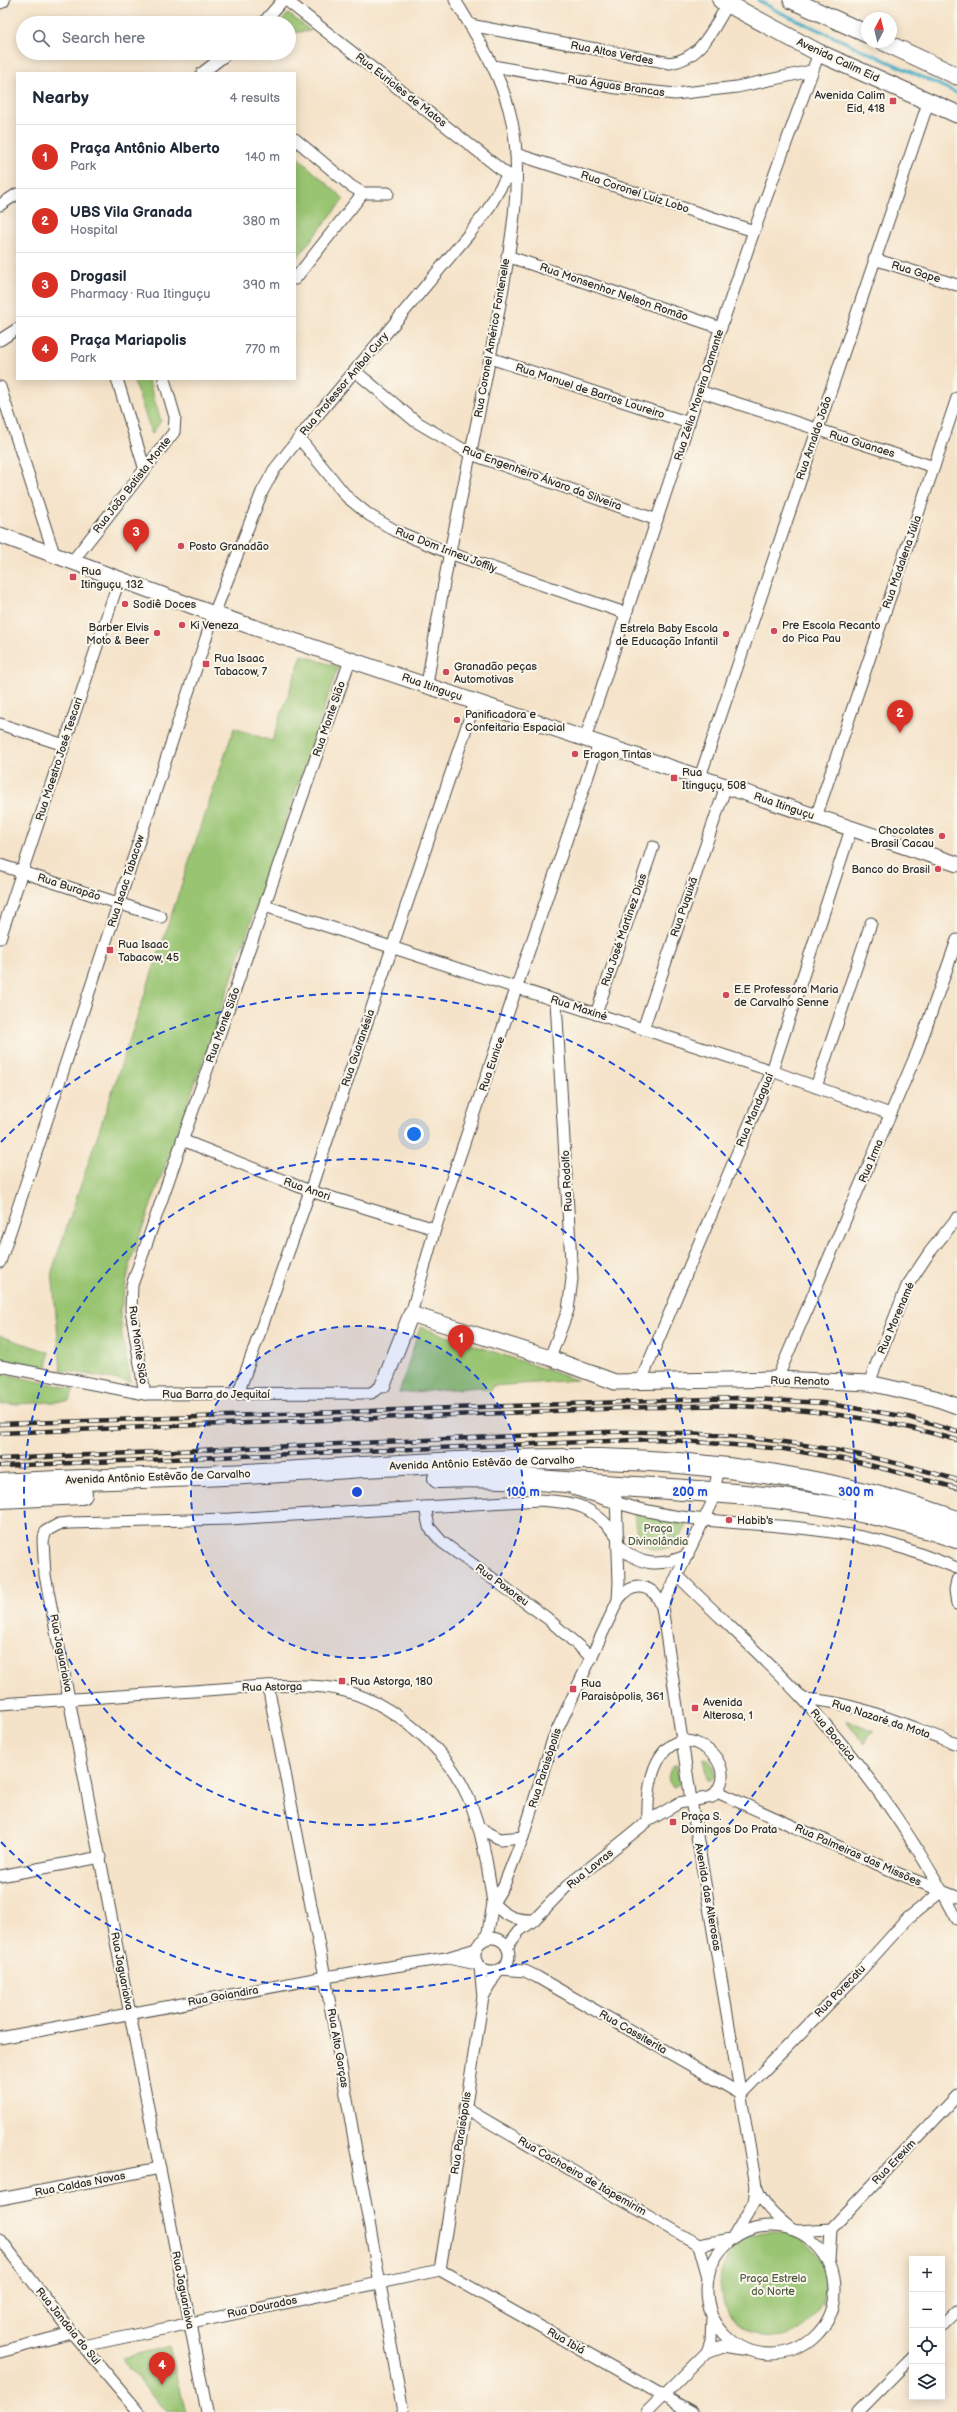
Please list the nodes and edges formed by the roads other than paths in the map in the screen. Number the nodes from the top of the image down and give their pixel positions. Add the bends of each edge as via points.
1 (285, 0) edge
2 (455, 0) edge
3 (792, 0) edge
4 (725, 2) edge
5 (270, 16) edge
6 (470, 25) junction
7 (861, 31) edge
8 (897, 48) edge
9 (819, 53) junction
10 (220, 60) edge
11 (493, 66) junction
12 (208, 71) edge
13 (811, 71) junction
14 (957, 76) edge
15 (929, 100) junction
16 (957, 114) edge
17 (296, 140) edge
18 (516, 154) junction
19 (512, 178) junction
20 (363, 193) junction
21 (388, 193) dead end
22 (16, 195) edge
23 (0, 205) edge
24 (754, 231) junction
25 (507, 256) junction
26 (874, 259) junction
27 (296, 278) edge
28 (957, 285) edge
29 (721, 328) junction
30 (16, 330) edge
31 (0, 340) edge
32 (490, 358) junction
33 (355, 371) junction
34 (117, 380) edge
35 (164, 380) edge
36 (0, 387) edge
37 (700, 390) junction
38 (957, 398) edge
39 (689, 423) junction
40 (816, 430) junction
41 (299, 438) junction
42 (471, 454) junction
43 (934, 467) junction
44 (144, 470) junction
45 (657, 520) junction
46 (0, 535) edge
47 (449, 553) junction
48 (56, 557) junction
49 (71, 563) junction
50 (119, 580) junction
51 (625, 613) junction
52 (214, 614) junction
53 (350, 660) junction
54 (427, 686) junction
55 (475, 702) junction
56 (0, 724) edge
57 (592, 741) junction
58 (64, 745) junction
59 (700, 777) junction
60 (726, 786) junction
61 (816, 817) junction
62 (851, 829) junction
63 (653, 847) dead end
64 (957, 864) edge
65 (0, 865) edge
66 (22, 872) junction
67 (118, 904) junction
68 (265, 906) junction
69 (161, 917) dead end
70 (871, 923) dead end
71 (0, 938) edge
72 (957, 940) edge
73 (392, 948) junction
74 (518, 988) junction
75 (556, 1001) junction
76 (596, 1014) junction
77 (643, 1029) junction
78 (772, 1071) junction
79 (816, 1087) junction
80 (890, 1114) junction
81 (182, 1140) junction
82 (310, 1191) junction
83 (957, 1218) edge
84 (435, 1229) junction
85 (0, 1262) edge
86 (411, 1314) junction
87 (550, 1358) junction
88 (0, 1366) edge
89 (777, 1380) junction
90 (640, 1383) junction
91 (869, 1383) junction
92 (384, 1385) joint
93 (145, 1394) junction
94 (238, 1394) junction
95 (957, 1406) edge
96 (679, 1464) junction
97 (719, 1468) junction
98 (0, 1484) edge
99 (715, 1490) junction
100 (616, 1494) junction
101 (0, 1498) edge
102 (425, 1506) junction
103 (704, 1520) junction
104 (957, 1521) edge
105 (957, 1538) edge
106 (618, 1541) junction
107 (688, 1555) junction
108 (957, 1568) edge
109 (678, 1576) junction
110 (957, 1580) edge
111 (618, 1600) junction
112 (957, 1604) edge
113 (662, 1608) junction
114 (592, 1658) junction
115 (268, 1686) junction
116 (70, 1699) junction
117 (803, 1699) junction
118 (0, 1704) edge
119 (682, 1740) junction
120 (957, 1744) edge
121 (717, 1792) junction
122 (691, 1800) junction
123 (648, 1821) junction
124 (478, 1827) junction
125 (523, 1837) junction
126 (100, 1857) junction
127 (0, 1876) edge
128 (942, 1891) junction
129 (957, 1897) edge
130 (493, 1903) junction
131 (957, 1919) edge
132 (534, 1920) junction
133 (485, 1939) junction
134 (476, 1949) junction
135 (508, 1949) junction
136 (446, 1958) junction
137 (478, 1965) junction
138 (500, 1970) junction
139 (525, 1971) junction
140 (325, 1977) junction
141 (483, 1996) junction
142 (130, 2013) junction
143 (0, 2038) edge
144 (741, 2094) junction
145 (957, 2096) edge
146 (465, 2108) junction
147 (160, 2168) junction
148 (756, 2186) junction
149 (0, 2199) edge
150 (831, 2229) junction
151 (794, 2230) junction
152 (0, 2239) edge
153 (732, 2239) junction
154 (699, 2245) junction
155 (830, 2263) junction
156 (440, 2270) junction
157 (708, 2276) junction
158 (379, 2282) junction
159 (957, 2311) edge
160 (712, 2316) junction
161 (190, 2322) junction
162 (945, 2323) edge
163 (72, 2333) junction
164 (83, 2346) junction
165 (750, 2351) junction
166 (0, 2352) edge
167 (707, 2352) junction
168 (909, 2360) edge
169 (663, 2396) junction
170 (139, 2412) edge
171 (207, 2412) edge
172 (403, 2412) edge
173 (647, 2412) edge
174 (692, 2412) edge
175 (858, 2412) edge

1 - 5 street
1 - 19 street, Rua Euricles de Matos
2 - 6 street, Rua Coronel Américo Fontenelle
3 - 7 main road
4 - 6 street, Rua Altos Verdes via 700,48 691,57 670,63
4 - 9 main road, Avenida Calim Eid
6 - 11 street, Rua Coronel Américo Fontenelle
8 - 14 main road
9 - 13 street, Rua Zélia Moreira Damante
9 - 15 main road, Avenida Calim Eid
10 - 12 street
11 - 13 street, Rua Águas Brancas via 617,88 675,94 738,86
11 - 18 street, Rua Coronel Américo Fontenelle via 512,121
13 - 24 street, Rua Zélia Moreira Damante
15 - 16 main road, Avenida Calim Eid
15 - 26 street, Rua Arnaldo João
17 - 20 street
18 - 19 street, Rua Coronel Américo Fontenelle
18 - 24 street, Rua Coronel Luiz Lobo
19 - 25 street, Rua Coronel Américo Fontenelle
19 - 33 street, Rua Professor Aníbal Cury
20 - 21 street
20 - 27 street
22 - 23 street
24 - 29 street, Rua Zélia Moreira Damante
25 - 29 street, Rua Monsenhor Nelson Romão
25 - 32 street, Rua Coronel Américo Fontenelle
26 - 28 street, Rua Gape
26 - 40 street, Rua Arnaldo João
29 - 37 street, Rua Zélia Moreira Damante
30 - 31 street
32 - 39 street, Rua Manuel de Barros Loureiro
32 - 42 street, Rua Coronel Américo Fontenelle
33 - 41 street, Rua Professor Aníbal Cury
33 - 42 street, Rua Engenheiro Álvaro da Silveira via 415,421
34 - 44 street
35 - 44 street, Rua João Batista Monte via 176,427
36 - 48 street
37 - 39 street, Rua Zélia Moreira Damante
37 - 40 street, Rua Guanaes
38 - 43 street, Rua Madalena Júlia
39 - 45 street, Rua Zélia Moreira Damante
40 - 43 street, Rua Guanaes
40 - 59 street, Rua Arnaldo João
41 - 47 street, Rua Dom Irineu Joffily via 347,497 369,515 396,531
41 - 52 street, Rua Professor Aníbal Cury via 274,470 262,492
42 - 45 street, Rua Engenheiro Álvaro da Silveira
42 - 47 street, Rua Coronel Américo Fontenelle
43 - 61 street, Rua Madalena Júlia
44 - 49 street, Rua João Batista Monte
45 - 51 street, Rua Zélia Moreira Damante
46 - 48 main road, Rua Itinguçu
47 - 51 street, Rua Dom Irineu Joffily
47 - 54 street, Rua Coronel Américo Fontenelle
48 - 49 main road, Rua Itinguçu
49 - 50 main road, Rua Itinguçu
50 - 52 main road, Rua Itinguçu
50 - 58 street, Rua Maestro José Tescari
51 - 57 street, Rua Zélia Moreira Damante
52 - 53 main road, Rua Itinguçu
52 - 67 street, Rua Isaac Tabacow
53 - 54 main road, Rua Itinguçu
53 - 68 street, Rua Monte Sião
54 - 55 main road, Rua Itinguçu
55 - 57 main road, Rua Itinguçu
55 - 73 street, Rua Guaranésia
56 - 58 street
57 - 59 main road, Rua Itinguçu
57 - 74 street, Rua Eunice
58 - 66 street, Rua Maestro José Tescari
59 - 60 main road, Rua Itinguçu
60 - 61 main road, Rua Itinguçu
60 - 77 street, Rua Puquixã
61 - 62 main road, Rua Itinguçu
62 - 64 main road, Rua Itinguçu
62 - 78 street, Rua Mandaguaí
63 - 76 street, Rua José Martinez Dias
65 - 66 street, Rua Burapão
66 - 67 street, Rua Burapão
66 - 71 street, Rua Maestro José Tescari
67 - 69 street, Rua Burapão
67 - 85 street, Rua Isaac Tabacow
68 - 73 street, Rua Maxiné
68 - 81 street, Rua Monte Sião
70 - 79 street
72 - 80 street, Rua Irma via 918,1050
73 - 74 street, Rua Maxiné
73 - 82 street, Rua Guaranésia
74 - 75 street, Rua Maxiné
74 - 84 street, Rua Eunice
75 - 76 street, Rua Maxiné
75 - 87 street, Rua Rodolfo via 572,1279 568,1310
76 - 77 street, Rua Maxiné
77 - 78 street, Rua Maxiné
78 - 79 street, Rua Maxiné
78 - 90 street, Rua Mandaguaí
79 - 80 street, Rua Maxiné
80 - 89 street, Rua Irma
81 - 82 street, Rua Anori
81 - 93 street, Rua Monte Sião via 132,1285 131,1310
82 - 84 street, Rua Anori
82 - 94 street, Rua Guaranésia
83 - 91 street, Rua Morenamé via 907,1286
84 - 86 street, Rua Eunice
86 - 87 main road, Rua Renato
86 - 92 main road, Rua Eunice
87 - 90 main road, Rua Renato via 605,1380
88 - 93 street, Rua Barra do Jequitaí
89 - 90 main road, Rua Renato
89 - 91 main road, Rua Renato
91 - 95 main road, Rua Renato via 935,1398
92 - 94 street, Rua Barra do Jequitaí via 371,1394
93 - 94 street, Rua Barra do Jequitaí
96 - 97 highway, Avenida Antônio Estêvão de Carvalho
96 - 98 highway, Avenida Antônio Estêvão de Carvalho via 602,1459 541,1460
96 - 100 highway via 627,1472
97 - 99 street
97 - 104 highway, Avenida Antônio Estêvão de Carvalho via 854,1490 902,1501
99 - 100 highway, Avenida Antônio Estêvão de Carvalho
99 - 103 street
99 - 105 highway, Avenida Antônio Estêvão de Carvalho via 808,1501
100 - 101 highway, Avenida Antônio Estêvão de Carvalho via 549,1480 464,1477
100 - 103 street, Avenida Antônio Estêvão de Carvalho via 688,1518
100 - 106 street
102 - 106 street via 539,1500 570,1502 586,1507 596,1514
102 - 114 street, Rua Poxoreu via 429,1526 442,1542 547,1618
102 - 116 street, Rua Jaguariaiva via 230,1519 69,1523 59,1524 46,1531 43,1541 46,1574
103 - 107 street
103 - 108 street, Avenida Antônio Estêvão de Carvalho via 794,1527 856,1536
106 - 107 street via 629,1556 650,1563 673,1561
106 - 111 street
107 - 109 street
109 - 113 street
109 - 117 street, Rua Boacica
110 - 112 street
111 - 113 street, Avenida das Alterosas via 624,1592 633,1587 643,1587 655,1594
111 - 114 street, Rua Paraisópolis
113 - 119 street, Avenida das Alterosas
114 - 125 street, Rua Paraisópolis via 553,1739
115 - 116 street, Rua Astorga
115 - 124 street, Rua Astorga via 325,1687 366,1699 390,1711 413,1727 455,1773 468,1796
115 - 140 street, Rua Alto Garças
116 - 118 street, Rua Astorga
116 - 126 street, Rua Jaguariaiva
117 - 120 street, Rua Nazaré da Mota via 846,1705
117 - 128 street, Rua Boacica via 886,1803
119 - 121 street via 695,1743 714,1754 721,1764 722,1784
119 - 122 street, Avenida das Alterosas
119 - 123 street via 670,1746 655,1769 650,1786
121 - 122 street, Rua Lavras via 704,1800
121 - 128 street, Rua Palmeiras das Missões
122 - 123 street, Rua Lavras via 679,1803
122 - 144 street, Avenida das Alterosas
123 - 132 street, Rua Lavras via 567,1886
124 - 125 street via 500,1839
124 - 130 street, Rua Astorga via 489,1872
125 - 130 street, Rua Paraisópolis via 504,1885
126 - 127 street
126 - 142 street, Rua Jaguariaiva
128 - 129 street, Rua Palmeiras das Missões
128 - 131 street, Rua Boacica
128 - 144 street, Rua Porecatu via 908,1918 854,1978
130 - 132 street via 509,1917 517,1920
130 - 133 street, Rua Paraisópolis
132 - 135 street, Rua Lavras via 519,1931
133 - 134 street
133 - 135 street via 501,1941
134 - 136 street, Rua Goiandira
134 - 137 street
135 - 138 street via 508,1959
135 - 139 street, Rua Cassiterita
136 - 137 street, Rua Goiandira
136 - 140 street, Rua Goiandira
137 - 138 street via 485,1971
137 - 141 street, Rua Paraisópolis
138 - 139 street, Rua Cassiterita
138 - 141 street, Rua Paraisópolis
139 - 144 street, Rua Cassiterita
140 - 142 street, Rua Goiandira
140 - 158 street, Rua Alto Garças
141 - 146 street, Rua Paraisópolis
142 - 143 street, Rua Goiandira
142 - 147 street, Rua Jaguariaiva
144 - 148 street, Avenida das Alterosas
145 - 150 street, Rua Erexim
146 - 154 street, Rua Cachoeiro de Itapemirim
146 - 156 street, Rua Paraisópolis
147 - 149 street, Rua Caldas Novas
147 - 161 street, Rua Jaguariaiva
148 - 151 street, Avenida das Alterosas via 770,2212
148 - 153 street, Avenida das Alterosas via 754,2202
150 - 151 street
150 - 155 street
151 - 153 street via 762,2226
151 - 155 street via 812,2240
152 - 163 street, Rua Jandaia do Sul
153 - 154 street
153 - 157 street via 718,2254
154 - 157 street
155 - 165 street via 834,2276 835,2297 829,2317 817,2335 800,2347 785,2352 769,2354
156 - 158 street, Rua Dourados
156 - 169 street, Rua Ibiá
157 - 160 street via 706,2294
158 - 161 street, Rua Dourados
158 - 172 street, Rua Alto Garças
159 - 162 street
160 - 165 street via 730,2340
160 - 167 street via 711,2341
161 - 164 street, Rua Dourados
161 - 171 street, Rua Jaguariaiva
163 - 164 street, Rua Jandaia do Sul
163 - 166 street
164 - 170 street, Rua Jandaia do Sul
165 - 167 street via 723,2346
167 - 169 street
168 - 175 street
169 - 173 street
169 - 174 street, Rua Ibiá

